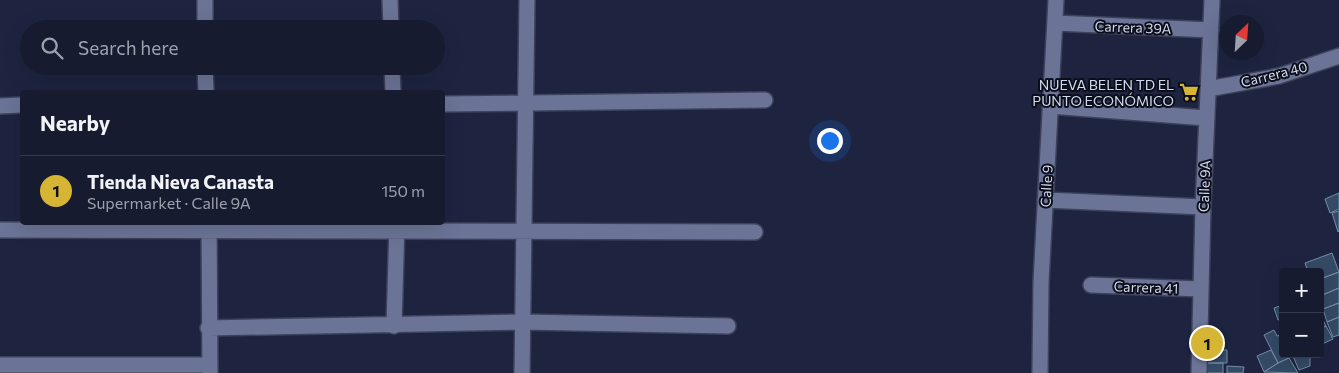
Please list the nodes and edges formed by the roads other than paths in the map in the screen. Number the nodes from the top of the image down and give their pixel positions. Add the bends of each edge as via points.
1 (204, 0) edge
2 (390, 0) edge
3 (527, 0) edge
4 (1056, 0) edge
5 (1212, 0) edge
6 (205, 20) edge
7 (391, 20) edge
8 (1055, 24) junction
9 (1211, 30) junction
10 (1339, 56) edge
11 (205, 75) edge
12 (392, 75) edge
13 (1208, 89) junction
14 (206, 90) edge
15 (393, 90) edge
16 (765, 100) dead end
17 (526, 103) junction
18 (445, 104) edge
19 (20, 105) edge
20 (0, 106) edge
21 (1050, 106) junction
22 (1206, 118) junction
23 (1045, 200) junction
24 (1203, 207) junction
25 (209, 226) edge
26 (397, 227) edge
27 (0, 230) edge
28 (524, 231) junction
29 (755, 232) dead end
30 (1091, 285) dead end
31 (1201, 289) junction
32 (523, 322) junction
33 (394, 326) junction
34 (728, 326) dead end
35 (208, 328) junction
36 (0, 365) edge
37 (210, 369) edge
38 (522, 373) edge
39 (1040, 373) edge
40 (1199, 373) edge

1 - 6 street
2 - 7 street
3 - 17 street
4 - 8 street, Calle 9
5 - 9 street, Calle 9A
8 - 9 street, Carrera 39A
8 - 21 street, Calle 9
9 - 13 street, Calle 9A
10 - 13 street, Carrera 40 via 1279,76
11 - 14 street
12 - 15 street
13 - 22 street, Calle 9A
16 - 17 street
17 - 18 street
17 - 28 street
19 - 20 street
21 - 22 street
21 - 23 street, Calle 9
22 - 24 street, Calle 9A
23 - 24 street
23 - 39 street, Calle 9
24 - 31 street, Calle 9A
25 - 26 street
25 - 27 street
25 - 35 street
26 - 28 street
26 - 33 street
28 - 29 street
28 - 32 street
30 - 31 street, Carrera 41
31 - 40 street, Calle 9A
32 - 33 street
32 - 34 street
32 - 38 street
33 - 35 street
35 - 37 street
36 - 37 street

